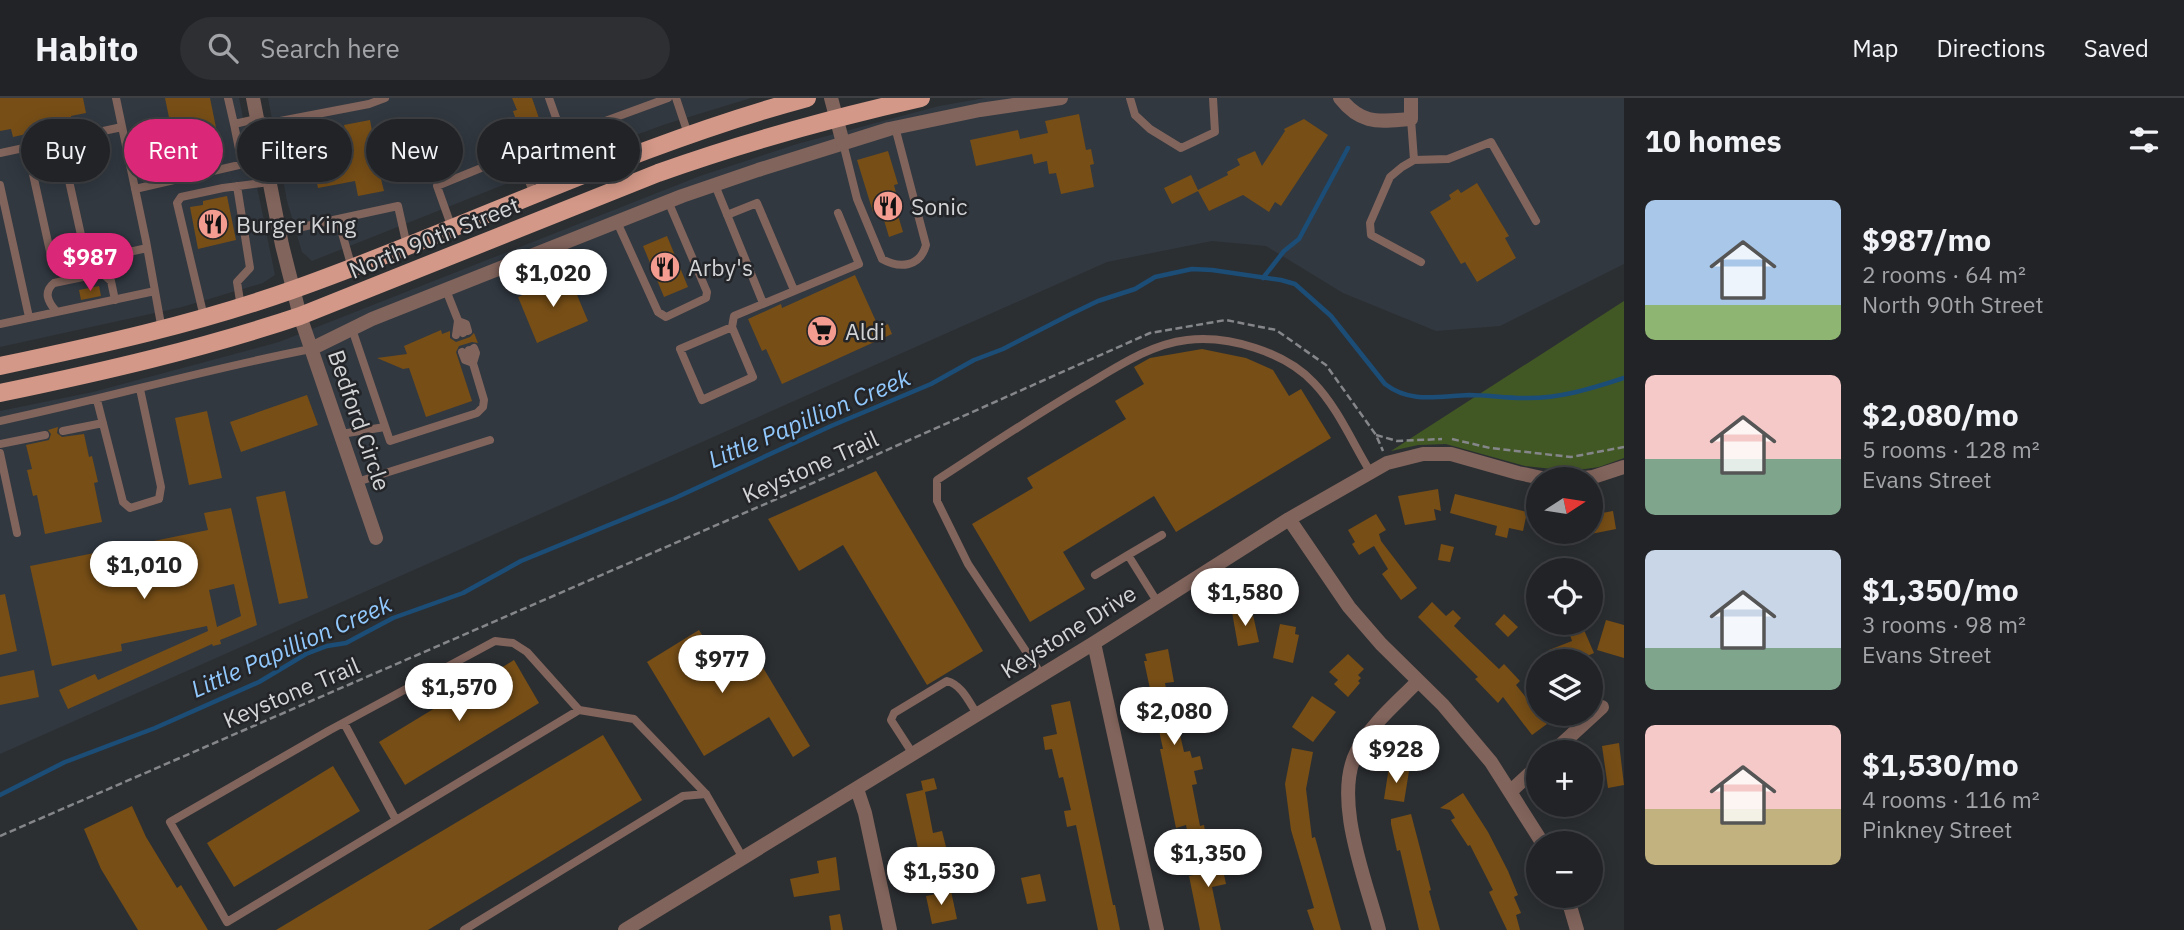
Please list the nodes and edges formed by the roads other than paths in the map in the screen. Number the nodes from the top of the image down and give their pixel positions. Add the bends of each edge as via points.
1 (116, 98) edge
2 (228, 98) edge
3 (253, 98) edge
4 (385, 98) edge
5 (549, 98) edge
6 (668, 98) edge
7 (676, 98) edge
8 (807, 98) edge
9 (831, 98) edge
10 (921, 98) edge
11 (1061, 98) edge
12 (1130, 98) edge
13 (1213, 98) edge
14 (1340, 98) edge
15 (1411, 98) edge
16 (837, 118) junction
17 (257, 119) edge
18 (295, 119) edge
19 (556, 119) edge
20 (608, 119) edge
21 (1412, 119) junction
22 (237, 123) edge
23 (234, 124) junction
24 (122, 127) junction
25 (895, 127) junction
26 (110, 130) edge
27 (688, 134) junction
28 (237, 139) edge
29 (843, 143) junction
30 (21, 148) edge
31 (0, 152) edge
32 (640, 153) edge
33 (1414, 160) junction
34 (237, 165) edge
35 (477, 170) edge
36 (35, 182) edge
37 (69, 182) edge
38 (270, 182) joint
39 (529, 182) edge
40 (564, 182) edge
41 (0, 185) edge
42 (715, 185) junction
43 (237, 186) junction
44 (135, 188) junction
45 (534, 194) junction
46 (668, 201) junction
47 (838, 213) dead end
48 (727, 215) junction
49 (338, 219) junction
50 (1536, 221) dead end
51 (617, 222) junction
52 (452, 228) junction
53 (280, 232) junction
54 (407, 246) junction
55 (147, 248) junction
56 (87, 262) junction
57 (1421, 262) dead end
58 (352, 268) junction
59 (293, 290) junction
60 (446, 290) junction
61 (794, 290) junction
62 (155, 291) junction
63 (115, 300) junction
64 (763, 303) junction
65 (241, 308) junction
66 (56, 311) junction
67 (300, 316) junction
68 (29, 317) junction
69 (205, 319) junction
70 (0, 324) edge
71 (732, 327) junction
72 (352, 329) junction
73 (162, 330) junction
74 (462, 333) dead end
75 (311, 349) junction
76 (468, 350) dead end
77 (0, 366) edge
78 (140, 389) junction
79 (0, 393) edge
80 (97, 400) junction
81 (0, 421) edge
82 (103, 423) junction
83 (385, 427) junction
84 (63, 431) dead end
85 (341, 434) junction
86 (46, 435) dead end
87 (490, 440) dead end
88 (0, 444) edge
89 (0, 453) edge
90 (1624, 467) edge
91 (1371, 473) junction
92 (1603, 474) edge
93 (1526, 475) edge
94 (357, 482) junction
95 (1289, 519) junction
96 (17, 533) dead end
97 (1162, 535) dead end
98 (376, 538) dead end
99 (1128, 555) junction
100 (1095, 575) dead end
101 (1158, 603) junction
102 (1094, 643) junction
103 (1041, 674) junction
104 (1418, 681) junction
105 (579, 710) junction
106 (977, 714) junction
107 (344, 723) junction
108 (1581, 726) edge
109 (1566, 740) edge
110 (913, 754) junction
111 (1526, 777) edge
112 (857, 789) junction
113 (1511, 791) junction
114 (706, 794) junction
115 (396, 820) junction
116 (1535, 831) edge
117 (743, 858) junction
118 (1571, 908) edge
119 (464, 930) edge
120 (625, 930) edge
121 (890, 930) edge
122 (1157, 930) edge
123 (1380, 930) edge
124 (1577, 930) edge

1 - 24 lane
2 - 23 lane
3 - 17 street, Bedford Circle
4 - 18 lane
5 - 19 lane
6 - 20 lane
7 - 27 lane
8 - 27 main road, North 90th Street
9 - 16 street
10 - 16 main road, North 90th Street
11 - 25 street
12 - 13 lane via 1135,116 1181,148 1215,132
14 - 21 street via 1366,119
15 - 21 street
16 - 29 street
16 - 67 main road, North 90th Street via 658,173
21 - 33 lane
22 - 23 lane
23 - 28 lane
24 - 26 lane
24 - 44 lane
25 - 29 street
25 - 29 lane via 926,245 924,254 907,265 882,259 857,199
27 - 32 main road, North 90th Street
29 - 42 street
30 - 31 lane
33 - 50 lane via 1448,159 1491,142
33 - 57 lane via 1390,177 1370,223 1371,235
34 - 44 lane
35 - 52 lane via 437,186
36 - 56 lane via 53,265
37 - 56 lane
38 - 43 lane
38 - 53 street, Bedford Circle
39 - 45 lane
40 - 45 main road, North 90th Street
41 - 68 lane
42 - 46 street
42 - 48 lane
43 - 65 lane via 250,268 237,282
43 - 69 lane via 181,197 177,203
44 - 55 lane
45 - 52 main road, North 90th Street
46 - 51 street
46 - 51 lane via 707,292 706,298 666,317 658,312
47 - 61 lane via 859,264
48 - 61 lane via 757,203
48 - 64 lane
49 - 53 lane
49 - 54 lane via 398,206
49 - 58 lane
51 - 60 street
52 - 54 main road, North 90th Street
53 - 59 street, Bedford Circle
54 - 58 main road, North 90th Street
55 - 56 lane
55 - 62 lane
58 - 59 main road, North 90th Street
59 - 65 main road, North 90th Street
59 - 67 street, Bedford Circle
60 - 72 street
60 - 74 lane via 458,321 466,324
61 - 64 lane
62 - 63 lane
62 - 73 lane
63 - 66 lane
63 - 66 lane via 111,281 102,273 54,283 47,293
64 - 71 lane via 734,316
65 - 69 main road, North 90th Street
66 - 68 lane
67 - 75 street, Bedford Circle
67 - 79 main road, North 90th Street via 138,363
68 - 70 lane
69 - 73 main road, North 90th Street
71 - 71 lane via 680,349 702,400 753,377
72 - 75 street
72 - 83 lane
73 - 77 main road, North 90th Street
75 - 78 lane
75 - 85 street, Bedford Circle
76 - 83 lane via 465,360 473,362 484,407 390,441
78 - 80 lane
78 - 82 lane via 161,487 159,499 130,508 123,502
80 - 81 lane
80 - 82 lane
82 - 84 lane
83 - 85 lane
85 - 94 street, Bedford Circle
86 - 88 lane
87 - 94 lane
89 - 96 lane
90 - 92 street
91 - 93 street, Keystone Drive via 1403,457 1433,453 1466,457
91 - 95 street, Keystone Drive
91 - 103 lane via 1314,382 1272,354 1225,341 1187,340 1157,347 1045,409 937,480 936,489 937,501 968,564
94 - 98 street, Bedford Circle
95 - 101 street, Keystone Drive
95 - 104 street via 1349,607
97 - 99 lane
99 - 100 lane
99 - 101 lane
101 - 102 street, Keystone Drive
102 - 103 street, Keystone Drive
102 - 122 street
103 - 106 street, Keystone Drive
104 - 113 street via 1471,737
104 - 123 street via 1362,743 1348,778 1348,811
105 - 107 lane via 527,652 513,643 495,641
105 - 114 lane via 634,719
105 - 115 lane
106 - 110 street, Keystone Drive
106 - 110 lane via 960,688 947,681 894,713 891,720
107 - 115 lane
107 - 115 lane via 170,822 227,922
108 - 109 street
110 - 112 street, Keystone Drive
111 - 113 street
112 - 117 street, Keystone Drive
112 - 121 street
113 - 116 street
114 - 117 lane
114 - 119 lane via 683,796
117 - 120 street, Keystone Drive
118 - 124 street

